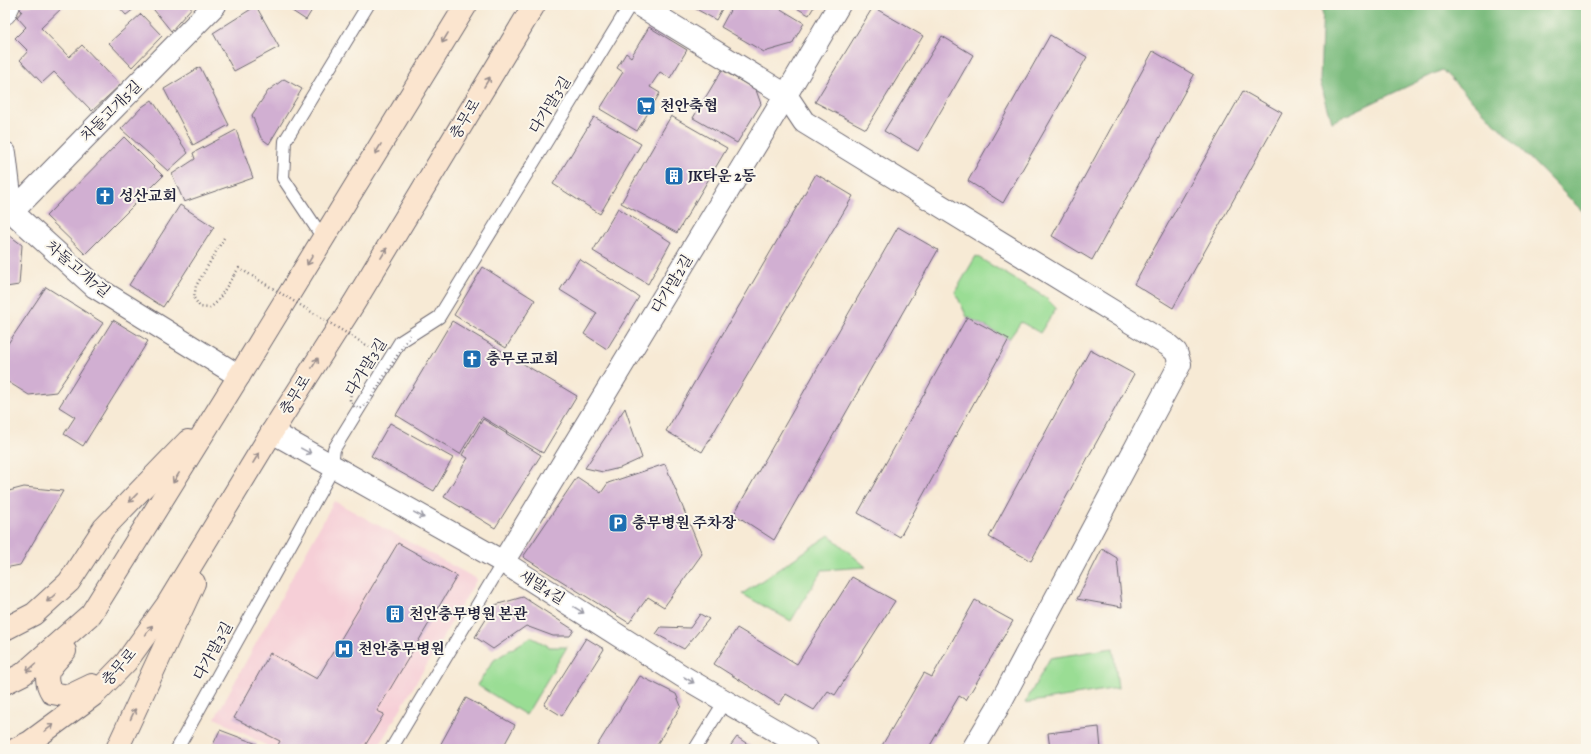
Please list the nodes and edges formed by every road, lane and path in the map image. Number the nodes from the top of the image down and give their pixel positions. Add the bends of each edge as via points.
1 (9, 5) edge
2 (215, 5) edge
3 (368, 5) edge
4 (466, 5) edge
5 (534, 5) edge
6 (630, 5) edge
7 (639, 5) edge
8 (839, 5) edge
9 (5, 13) edge
10 (786, 95) junction
11 (5, 153) edge
12 (9, 213) edge
13 (224, 238) dead end
14 (324, 238) junction
15 (410, 335) junction
16 (239, 376) junction
17 (218, 410) junction
18 (272, 432) junction
19 (331, 465) junction
20 (240, 484) junction
21 (503, 562) junction
22 (91, 614) junction
23 (5, 629) edge
24 (126, 662) junction
25 (5, 683) edge
26 (725, 701) junction
27 (16, 749) edge
28 (117, 749) edge
29 (177, 749) edge
30 (391, 749) edge
31 (695, 749) edge
32 (807, 749) edge
33 (973, 749) edge

1 - 9 street
2 - 12 street, 차돌고개5길
3 - 14 lane via 285,141 283,178
4 -> 14 main road
18 -> 5 main road, 충무로 via 354,303
6 - 15 lane, 다가말3길 via 439,317
7 - 10 street
8 - 10 street, 다가말2길
10 - 21 street, 다가말2길
10 - 33 street via 804,122 1168,345 1176,352 1180,364 998,707
11 - 12 street
12 - 16 street, 차돌고개7길 via 95,287
13 - 15 path, bridge via 196,286 194,298 200,307 210,308 217,302 239,268 376,351 351,392 350,400 355,408 362,408 367,404
14 -> 16 main road
15 - 19 lane, 다가말3길 via 400,342 334,449
16 - 17 main road
17 -> 22 main road
17 -> 23 main road via 104,528 69,582 34,614
18 -> 19 street, 새말4길
20 -> 18 main road, 충무로
19 -> 21 street, 새말4길
19 - 29 lane, 다가말3길 via 330,472
24 -> 20 main road, 충무로 via 167,605
28 -> 20 main road
21 -> 26 street, 새말4길
21 - 30 lane
22 - 24 main road via 68,649 46,675 52,693 69,696 78,693
22 -> 25 main road via 24,674
27 -> 24 main road, 충무로 via 30,742 95,694
26 - 31 lane
26 - 32 street, 새말4길

